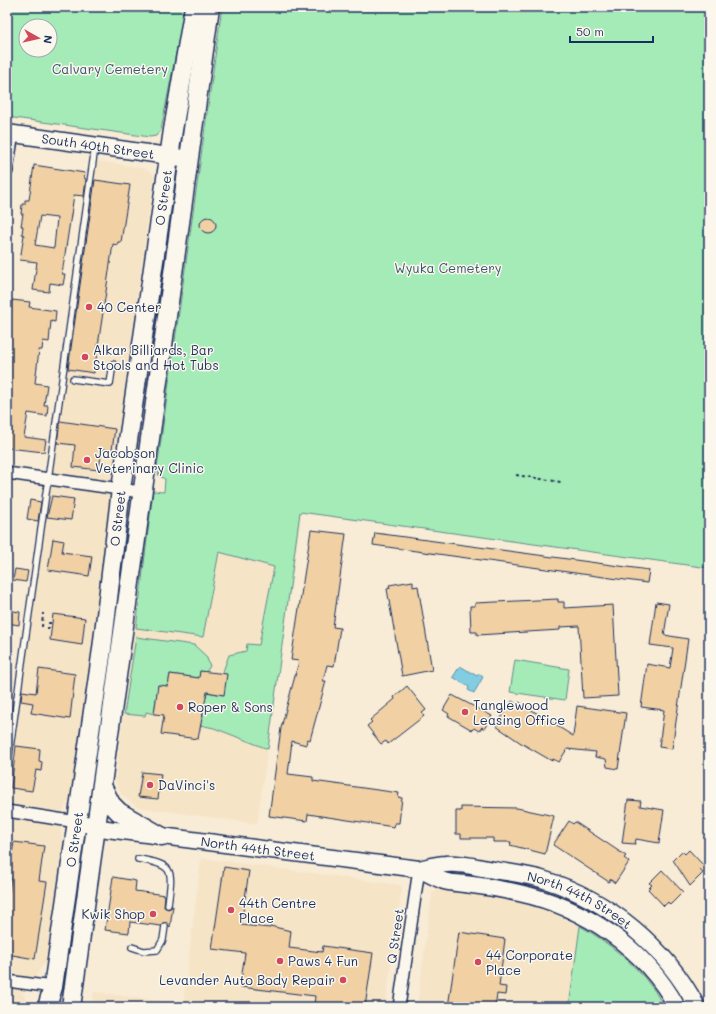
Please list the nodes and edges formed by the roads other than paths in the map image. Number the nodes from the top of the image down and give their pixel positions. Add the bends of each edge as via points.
1 (194, 7) edge
2 (210, 7) edge
3 (10, 133) edge
4 (95, 145) junction
5 (169, 156) junction
6 (189, 159) junction
7 (7, 171) edge
8 (113, 364) dead end
9 (73, 379) dead end
10 (7, 473) edge
11 (47, 478) junction
12 (121, 489) junction
13 (141, 492) junction
14 (7, 769) edge
15 (102, 786) junction
16 (7, 811) edge
17 (77, 822) junction
18 (97, 827) junction
19 (161, 836) junction
20 (138, 859) dead end
21 (419, 869) junction
22 (168, 905) dead end
23 (165, 926) dead end
24 (132, 947) dead end
25 (7, 981) edge
26 (53, 987) junction
27 (47, 1007) edge
28 (57, 1007) edge
29 (70, 1007) edge
30 (399, 1007) edge
31 (677, 1007) edge
32 (697, 1007) edge

1 - 5 main road, O Street
2 - 6 main road, O Street
3 - 4 main road, South 40th Street
3 - 7 street
4 - 5 main road, South 40th Street
4 - 11 lane
5 - 6 main road, South 40th Street
5 - 12 main road, O Street
6 - 13 main road, O Street
8 - 9 lane via 110,384
10 - 11 street
11 - 12 street
11 - 14 lane
12 - 13 street
12 - 17 main road, O Street via 102,649
13 - 15 main road, O Street
15 - 18 main road, O Street
15 - 19 main road via 119,812
16 - 17 street
17 - 18 main road, North 44th Street
17 - 26 main road, O Street
18 - 19 main road, North 44th Street
18 - 29 main road, O Street
19 - 21 main road, North 44th Street
20 - 22 lane via 158,862 171,874
21 - 30 street, Q Street
21 - 31 main road, North 44th Street via 444,881 520,893 568,909 601,926 618,938 646,965
21 - 32 main road, North 44th Street via 447,864 523,874 581,894 617,916 658,952 677,975
23 - 24 lane via 163,940 157,950 144,951
25 - 26 street
26 - 27 main road, O Street
26 - 28 main road

